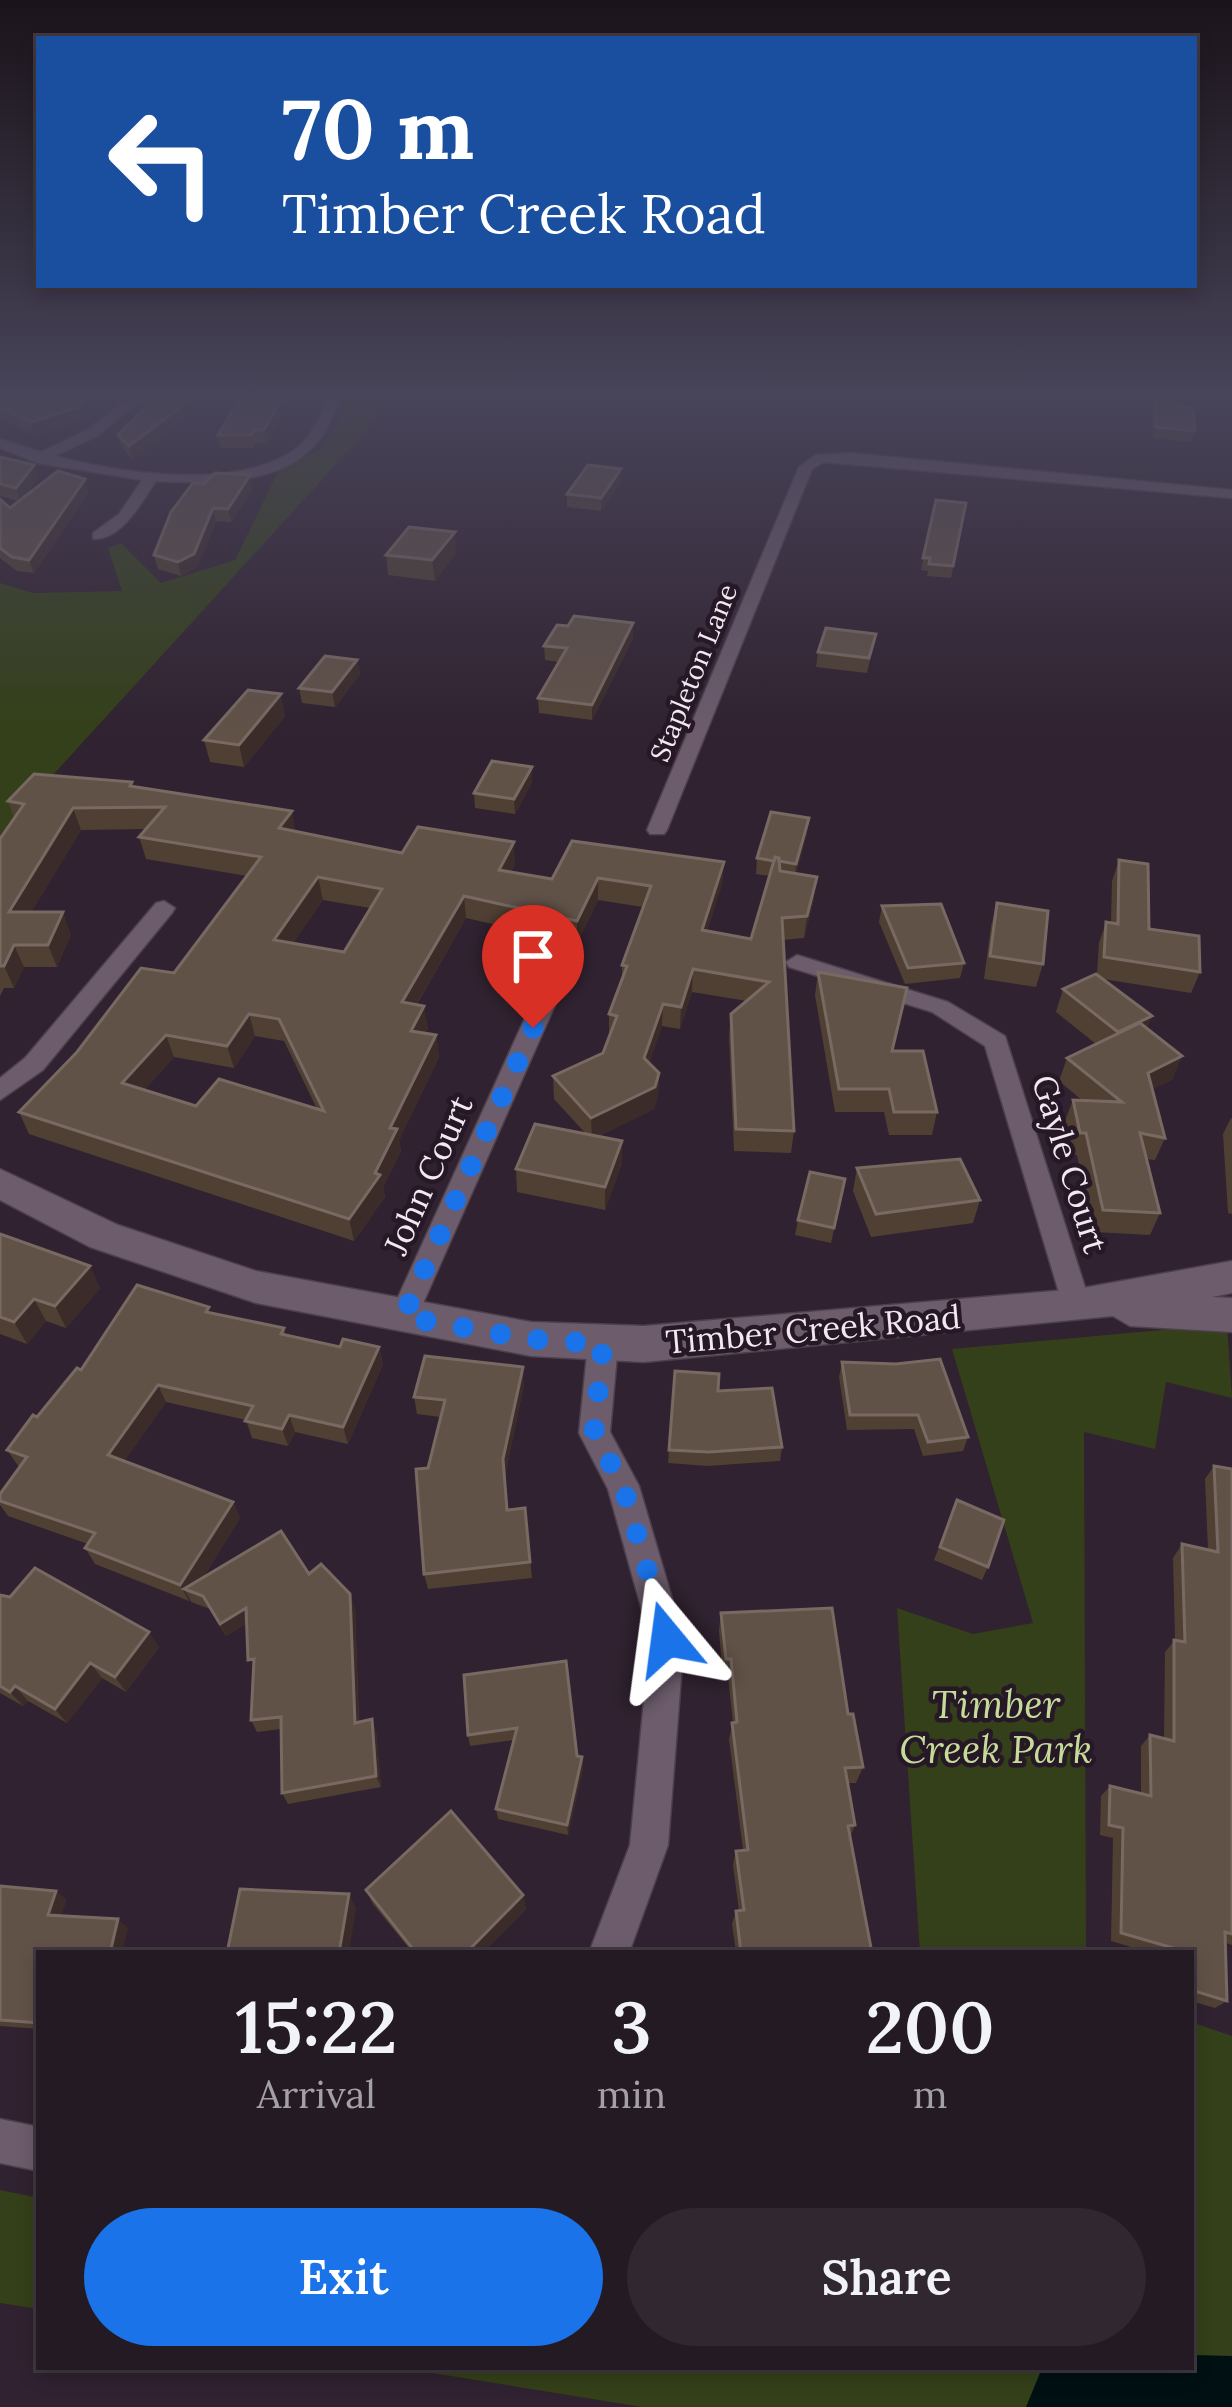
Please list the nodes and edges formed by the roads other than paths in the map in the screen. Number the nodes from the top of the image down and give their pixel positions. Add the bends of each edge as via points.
1 (131, 507) edge
2 (789, 507) edge
3 (98, 536) dead end
4 (657, 830) dead end
5 (164, 908) dead end
6 (797, 962) dead end
7 (547, 996) dead end
8 (0, 1090) edge
9 (0, 1183) edge
10 (1232, 1277) edge
11 (1077, 1306) junction
12 (1232, 1315) edge
13 (403, 1317) junction
14 (603, 1344) junction
15 (610, 1950) edge
16 (0, 2141) edge
17 (36, 2148) edge

1 - 3 street
2 - 4 street, Stapleton Lane
5 - 8 street via 34,1064
6 - 11 street, Gayle Court via 940,1006 996,1042
7 - 13 street, John Court
9 - 13 street, Timber Creek Road via 104,1236 178,1262
10 - 11 street, Timber Creek Road
11 - 12 street, Timber Creek Road
11 - 14 street, Timber Creek Road
13 - 14 street, Timber Creek Road
14 - 15 street via 594,1433 623,1486 667,1639 649,1845
16 - 17 street

